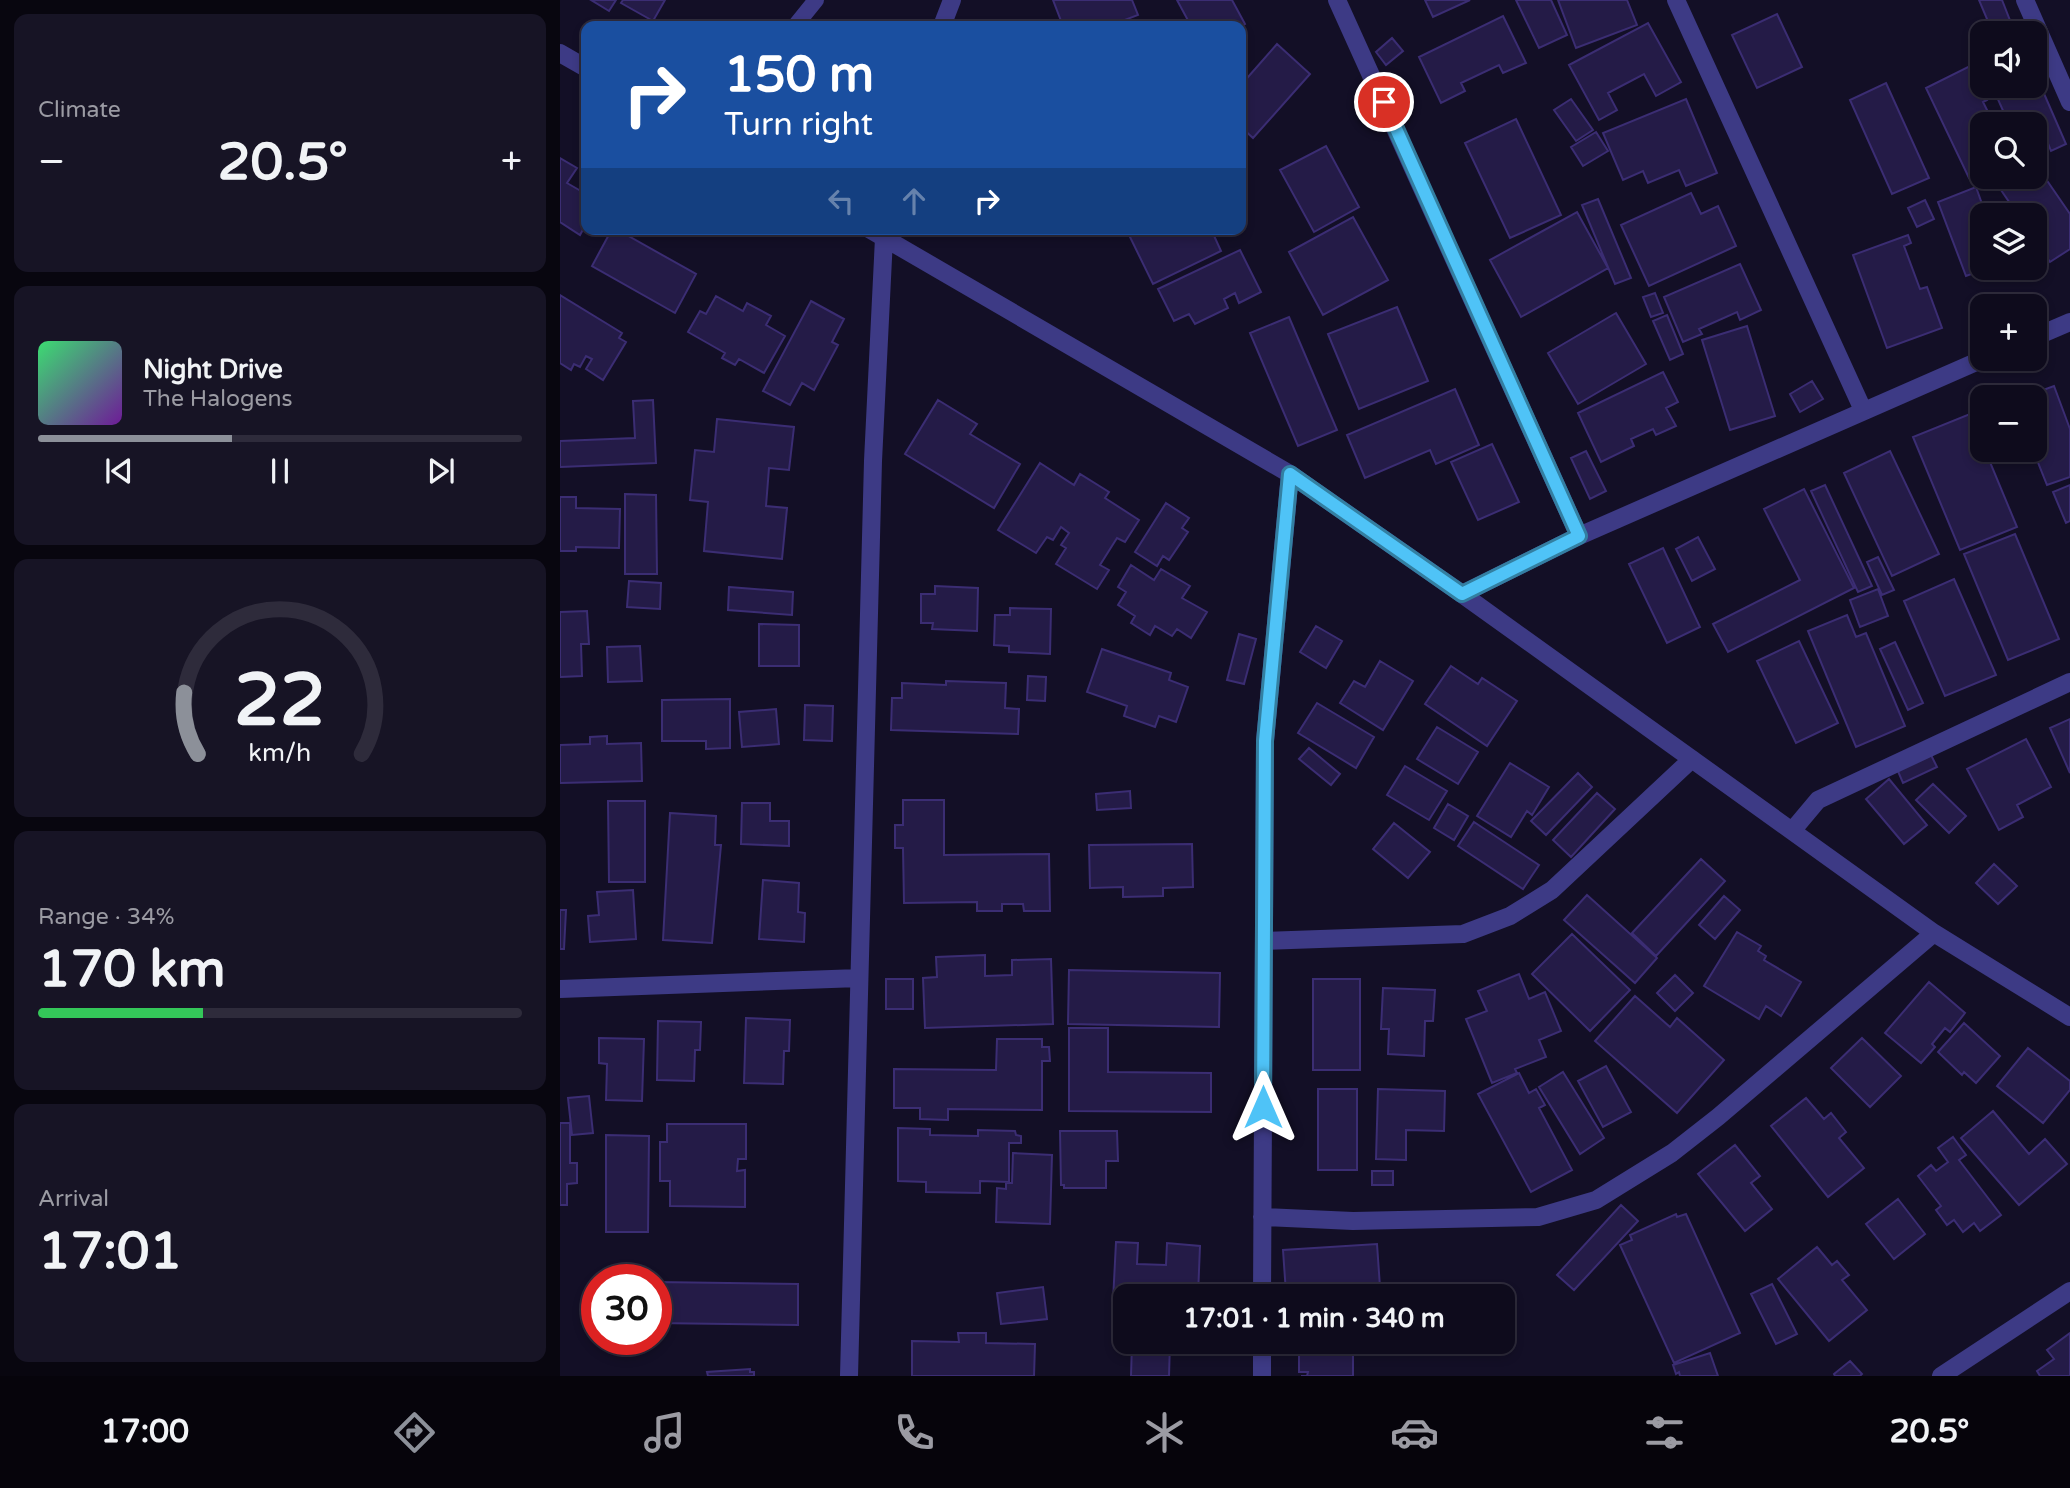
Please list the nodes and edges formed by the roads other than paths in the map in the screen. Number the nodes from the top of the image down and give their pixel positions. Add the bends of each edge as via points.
1 (816, 0) edge
2 (952, 0) edge
3 (1337, 0) edge
4 (1676, 0) edge
5 (2025, 0) edge
6 (799, 21) edge
7 (944, 21) edge
8 (560, 53) edge
9 (581, 65) edge
10 (2070, 102) edge
11 (877, 235) edge
12 (879, 235) edge
13 (2070, 322) edge
14 (2047, 332) edge
15 (1970, 365) edge
16 (1863, 410) junction
17 (1290, 474) junction
18 (1579, 536) junction
19 (1462, 594) junction
20 (2070, 682) edge
21 (1692, 759) junction
22 (1792, 831) junction
23 (1934, 933) junction
24 (1264, 941) junction
25 (859, 978) junction
26 (560, 989) edge
27 (2070, 1017) edge
28 (1262, 1217) junction
29 (1262, 1284) edge
30 (2070, 1291) edge
31 (1262, 1354) edge
32 (849, 1376) edge
33 (1262, 1376) edge
34 (1941, 1376) edge

1 - 6 lane
2 - 7 street
3 - 18 street
4 - 16 street
5 - 10 street
8 - 9 street
11 - 25 street
12 - 17 street
13 - 14 street
15 - 16 street
16 - 18 street
17 - 19 street
17 - 24 street via 1265,741
18 - 19 street
19 - 21 street
20 - 22 street via 1818,800
21 - 22 street
21 - 24 street via 1552,890 1510,916 1463,934
22 - 23 street
23 - 27 street
23 - 28 street via 1718,1117 1672,1153 1596,1200 1538,1217 1353,1222
24 - 28 street
25 - 26 street
25 - 32 street
28 - 29 street
30 - 34 street
31 - 33 street

